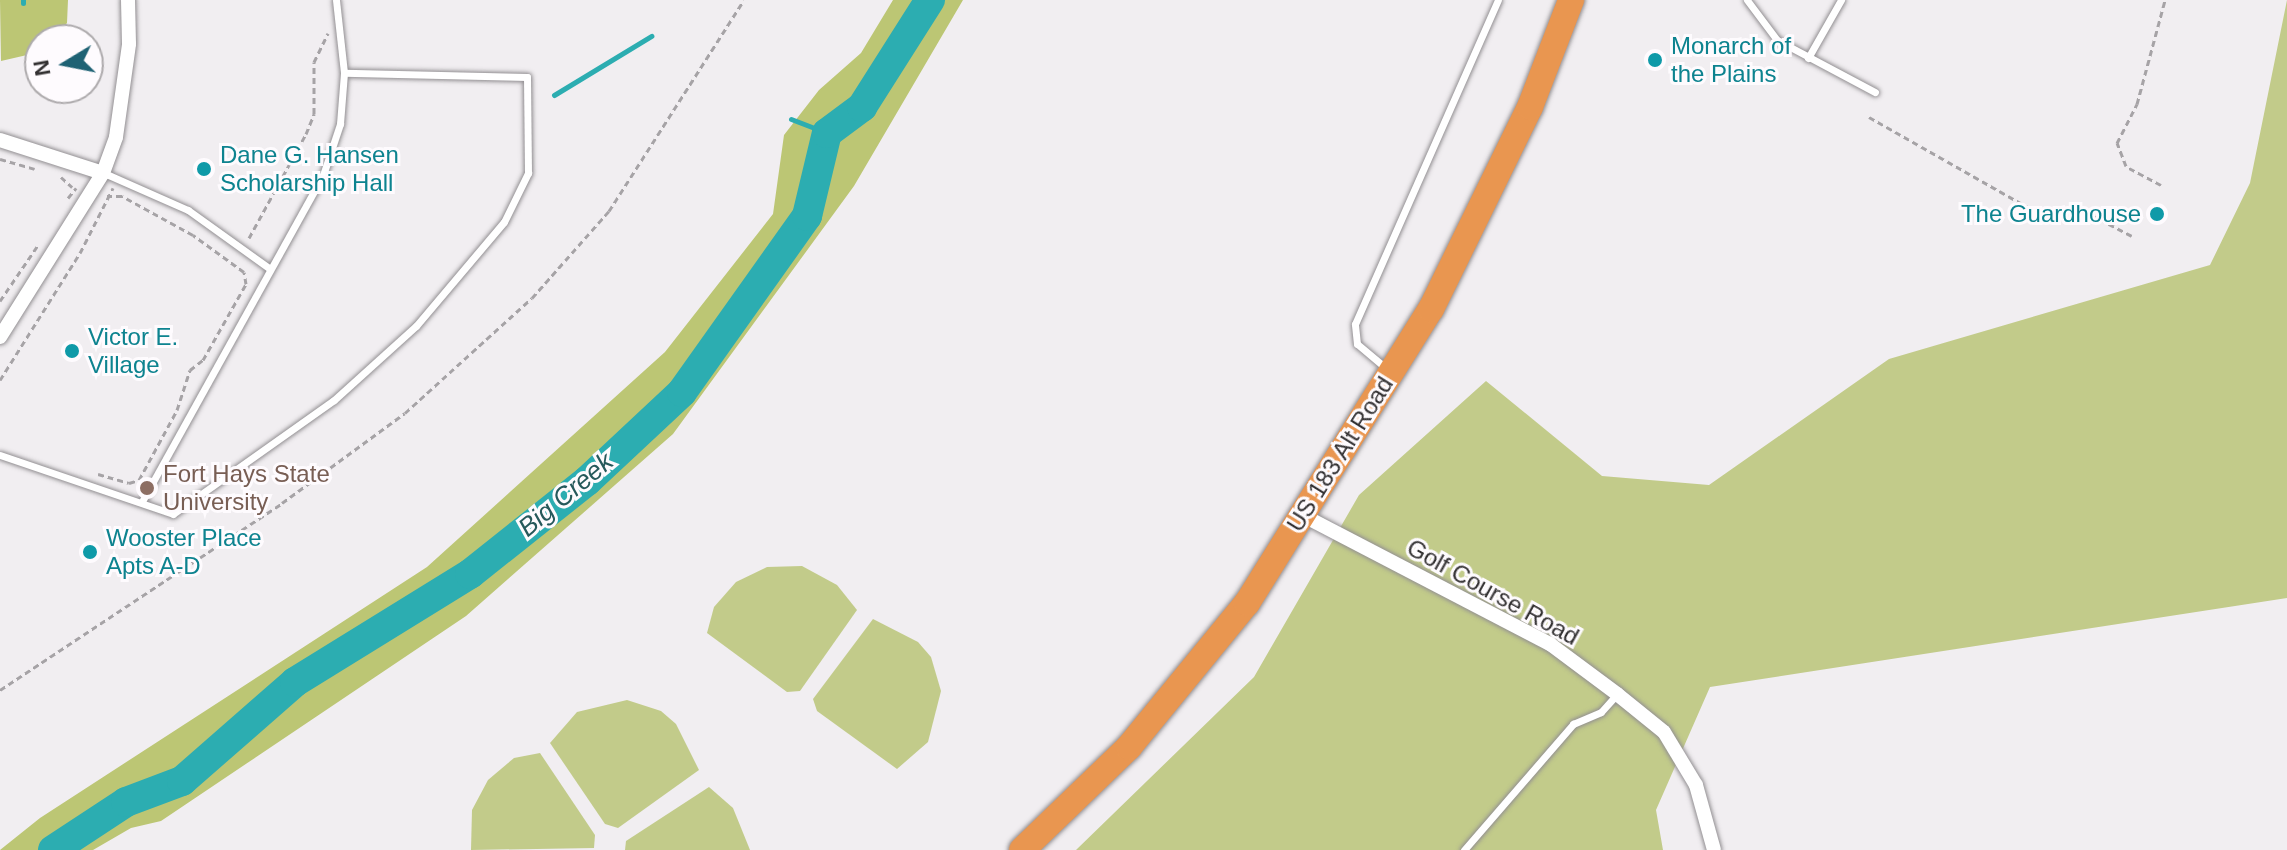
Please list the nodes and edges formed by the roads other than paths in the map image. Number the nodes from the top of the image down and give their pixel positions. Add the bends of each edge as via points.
1 (128, 0) edge
2 (336, 0) edge
3 (1498, 0) edge
4 (1571, 0) edge
5 (1747, 0) edge
6 (1841, 0) edge
7 (1808, 58) junction
8 (344, 73) junction
9 (1875, 92) dead end
10 (0, 140) edge
11 (103, 173) junction
12 (270, 269) junction
13 (0, 337) edge
14 (1392, 372) junction
15 (0, 455) edge
16 (143, 500) junction
17 (1302, 515) junction
18 (1617, 694) junction
19 (1022, 850) edge
20 (1464, 850) edge
21 (1714, 850) edge

1 - 11 street via 129,44 116,137
2 - 8 lane
3 - 14 lane via 1355,324 1359,347
4 - 14 highway, US 183 Alt Road via 1476,224
5 - 7 lane via 1777,40
6 - 7 lane
7 - 9 lane
8 - 12 lane via 340,124 323,175
8 - 16 lane via 527,77 528,173 504,222 416,326 334,400 173,514
10 - 11 street
11 - 12 lane via 188,210
11 - 13 street
12 - 16 lane
14 - 17 highway, US 183 Alt Road
15 - 16 lane
17 - 18 street, Golf Course Road via 1550,644
17 - 19 highway, US 183 Alt Road via 1247,603 1129,747
18 - 20 lane via 1601,712 1573,724
18 - 21 street, Golf Course Road via 1672,745 1696,785

